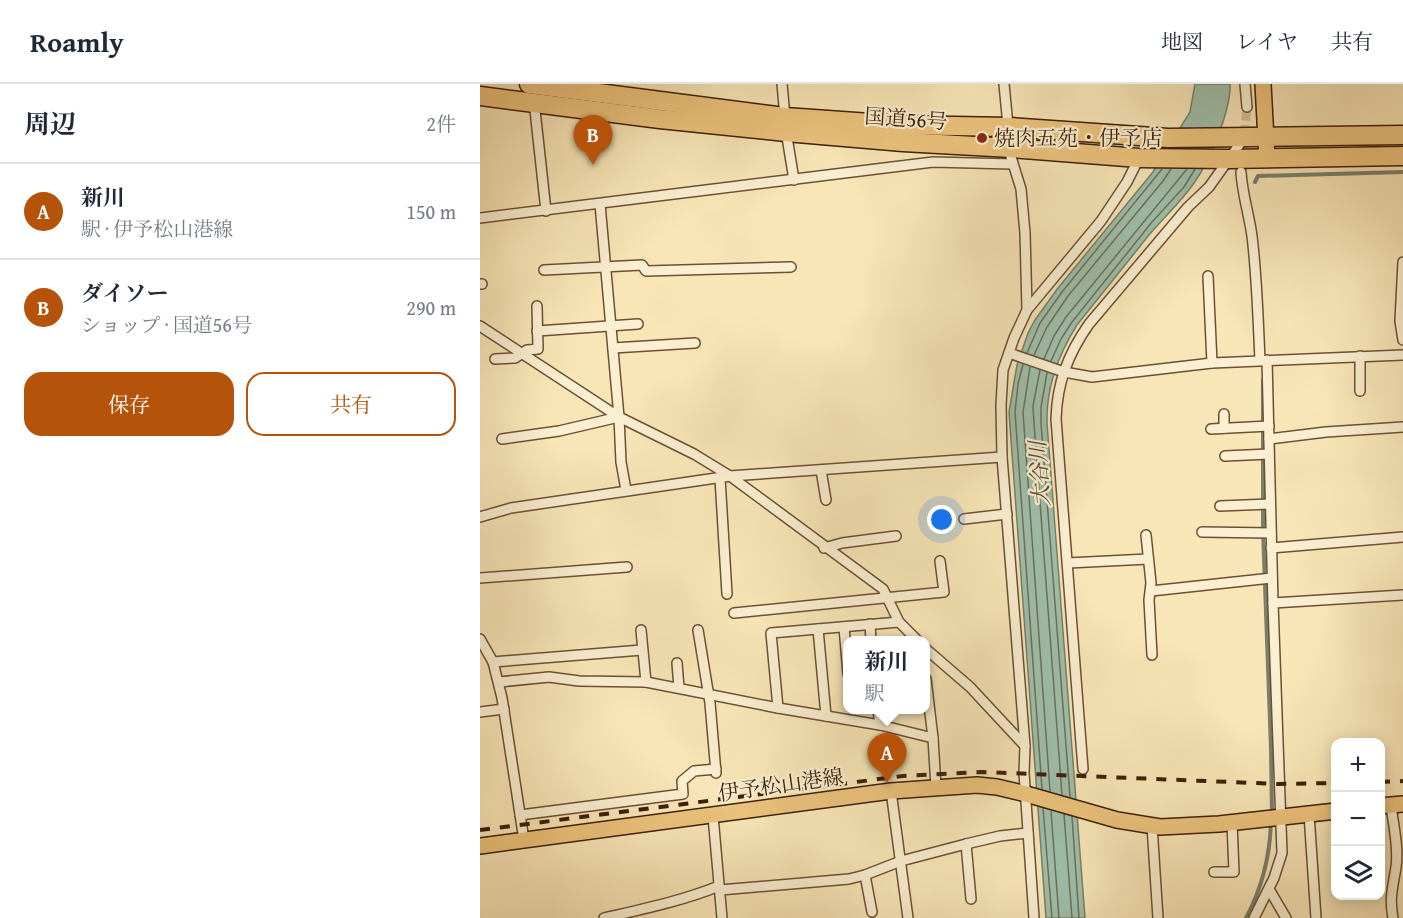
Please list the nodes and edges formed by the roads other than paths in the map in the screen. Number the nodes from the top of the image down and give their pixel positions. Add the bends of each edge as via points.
1 (782, 84) edge
2 (1004, 84) edge
3 (1245, 84) edge
4 (1263, 84) edge
5 (532, 88) edge
6 (480, 96) edge
7 (1247, 107) tunnel mouth
8 (786, 124) junction
9 (1009, 127) junction
10 (1403, 135) edge
11 (1237, 136) junction
12 (1266, 136) junction
13 (1011, 156) junction
14 (1403, 156) edge
15 (1143, 158) junction
16 (1267, 158) junction
17 (1229, 163) junction
18 (794, 180) junction
19 (600, 204) junction
20 (546, 211) junction
21 (480, 218) edge
22 (1403, 262) edge
23 (606, 267) junction
24 (791, 267) dead end
25 (544, 270) dead end
26 (1208, 276) dead end
27 (537, 306) dead end
28 (1027, 310) junction
29 (638, 324) dead end
30 (611, 325) junction
31 (480, 326) edge
32 (537, 331) junction
33 (1403, 340) edge
34 (695, 343) dead end
35 (613, 348) junction
36 (522, 353) junction
37 (1011, 354) junction
38 (1403, 355) edge
39 (1360, 356) junction
40 (495, 359) dead end
41 (1264, 360) junction
42 (1212, 363) junction
43 (1061, 371) junction
44 (1360, 391) dead end
45 (1224, 414) dead end
46 (619, 417) junction
47 (1269, 426) junction
48 (1403, 427) edge
49 (1224, 428) junction
50 (1211, 429) dead end
51 (502, 439) dead end
52 (1269, 439) junction
53 (1269, 454) junction
54 (1225, 456) dead end
55 (1002, 457) junction
56 (821, 470) junction
57 (730, 476) junction
58 (720, 478) junction
59 (626, 490) junction
60 (826, 500) dead end
61 (1270, 504) junction
62 (1220, 506) dead end
63 (1007, 514) junction
64 (480, 517) edge
65 (964, 519) dead end
66 (1202, 532) dead end
67 (1271, 533) junction
68 (1146, 535) dead end
69 (896, 536) dead end
70 (1403, 537) edge
71 (824, 548) junction
72 (1271, 548) junction
73 (1148, 559) junction
74 (940, 561) dead end
75 (1068, 563) junction
76 (627, 567) dead end
77 (480, 578) edge
78 (1272, 578) junction
79 (1151, 591) junction
80 (727, 594) dead end
81 (1403, 595) edge
82 (887, 598) junction
83 (1273, 603) junction
84 (734, 614) dead end
85 (899, 622) junction
86 (870, 624) junction
87 (844, 627) junction
88 (818, 629) junction
89 (641, 630) dead end
90 (698, 630) dead end
91 (845, 636) edge
92 (871, 636) edge
93 (913, 636) edge
94 (480, 639) edge
95 (642, 650) junction
96 (930, 652) edge
97 (1152, 655) dead end
98 (493, 662) junction
99 (677, 663) dead end
100 (499, 681) junction
101 (646, 682) junction
102 (679, 688) junction
103 (708, 694) junction
104 (778, 708) junction
105 (504, 709) junction
106 (480, 712) edge
107 (930, 713) edge
108 (851, 714) edge
109 (878, 714) edge
110 (826, 716) junction
111 (852, 721) junction
112 (879, 725) junction
113 (933, 738) junction
114 (1025, 746) junction
115 (1083, 769) dead end
116 (936, 787) junction
117 (891, 791) junction
118 (1028, 795) junction
119 (1391, 805) edge
120 (1331, 811) edge
121 (1309, 814) junction
122 (520, 815) junction
123 (713, 816) junction
124 (1280, 818) junction
125 (1232, 823) junction
126 (1152, 826) junction
127 (1028, 833) junction
128 (524, 840) junction
129 (966, 844) junction
130 (480, 846) edge
131 (901, 861) junction
132 (1214, 872) dead end
133 (865, 875) junction
134 (719, 888) junction
135 (1269, 889) junction
136 (971, 899) dead end
137 (872, 912) dead end
138 (604, 918) edge
139 (722, 918) edge
140 (908, 918) edge
141 (1034, 918) edge
142 (1158, 918) edge
143 (1254, 918) edge
144 (1286, 918) edge
145 (1316, 918) edge
146 (1393, 918) edge

1 - 8 street
2 - 9 street
3 - 7 street
4 - 12 main road
5 - 6 highway, 国道56号
5 - 8 highway, 国道56号 via 660,119
5 - 20 street
8 - 9 highway, 国道56号
8 - 13 highway, 国道56号
8 - 18 street
9 - 11 highway, 国道56号 via 1168,138
9 - 13 street
10 - 12 highway, 国道56号
11 - 12 highway, 国道56号
11 - 17 street
12 - 16 main road
13 - 15 highway, 国道56号
13 - 18 street
13 - 28 street via 1021,189
14 - 16 highway, 国道56号
15 - 17 highway, 国道56号
15 - 28 street via 1101,221
16 - 17 highway, 国道56号
17 - 41 street via 1241,183 1250,220
17 - 43 street via 1089,324
18 - 19 street
19 - 20 street
19 - 23 street
20 - 21 street
22 - 33 street
23 - 24 street via 642,266 646,271
23 - 25 street
23 - 30 street
26 - 42 street
27 - 32 street
28 - 37 street
29 - 30 street
30 - 32 street
30 - 35 street
31 - 36 street
32 - 36 street via 538,349
34 - 35 street
35 - 46 street
36 - 40 street via 515,358
36 - 46 street
37 - 43 street
37 - 55 street via 1003,370 1001,387
38 - 39 street
39 - 41 street
39 - 44 street
41 - 42 street
41 - 47 street
42 - 43 street via 1092,377
43 - 75 street via 1056,419
45 - 49 street
46 - 51 street
46 - 57 street
46 - 59 street
47 - 49 street
47 - 52 street
48 - 52 street
49 - 50 street
52 - 53 street
53 - 54 street
53 - 61 street
55 - 56 street
55 - 63 street
56 - 57 street
56 - 60 street
57 - 58 street
57 - 71 street
58 - 59 street
58 - 80 street
59 - 64 street via 511,508
61 - 62 street
61 - 67 street
63 - 65 street
63 - 114 street
66 - 67 street
67 - 72 street
68 - 73 street
69 - 71 street
70 - 72 street
71 - 82 street via 883,589
72 - 78 street
73 - 75 street
73 - 79 street
74 - 82 street via 944,592
75 - 115 street
76 - 77 street
78 - 79 street
78 - 83 street
79 - 97 street
81 - 83 street
82 - 84 street
82 - 85 street
83 - 124 street
85 - 86 street
85 - 93 street
86 - 87 street
86 - 92 street
87 - 88 street
87 - 91 street
88 - 104 street via 771,633
88 - 110 street
89 - 95 street
90 - 103 street
94 - 98 street
95 - 98 street
95 - 101 street
96 - 114 street via 970,687
98 - 100 street
99 - 102 street
100 - 101 street via 549,677
100 - 105 street
101 - 102 street
102 - 103 street
103 - 104 street
103 - 122 street via 716,771 694,771 682,781 683,794
104 - 110 street
105 - 106 street
105 - 122 street
107 - 113 street
108 - 111 street
109 - 112 street
110 - 111 street
111 - 112 street
112 - 113 street
113 - 116 street
114 - 118 street
116 - 117 main road, 伊予松山港線
116 - 118 main road, 伊予松山港線 via 977,785
117 - 123 main road, 伊予松山港線
117 - 131 street
118 - 126 main road, 伊予松山港線
118 - 127 street
119 - 146 street via 1396,850 1389,901
120 - 121 main road, 伊予松山港線
121 - 124 main road, 伊予松山港線
121 - 145 street
122 - 128 street
123 - 128 main road, 伊予松山港線
123 - 134 street
124 - 125 main road, 伊予松山港線
124 - 135 street via 1282,854
125 - 126 main road, 伊予松山港線
125 - 132 street via 1234,872
126 - 142 street
127 - 129 street
127 - 141 street
128 - 130 main road, 伊予松山港線
129 - 131 street
129 - 136 street
131 - 133 street
131 - 140 street
133 - 134 street via 839,881
133 - 137 street
134 - 138 street
134 - 139 street
135 - 143 street
135 - 144 street

